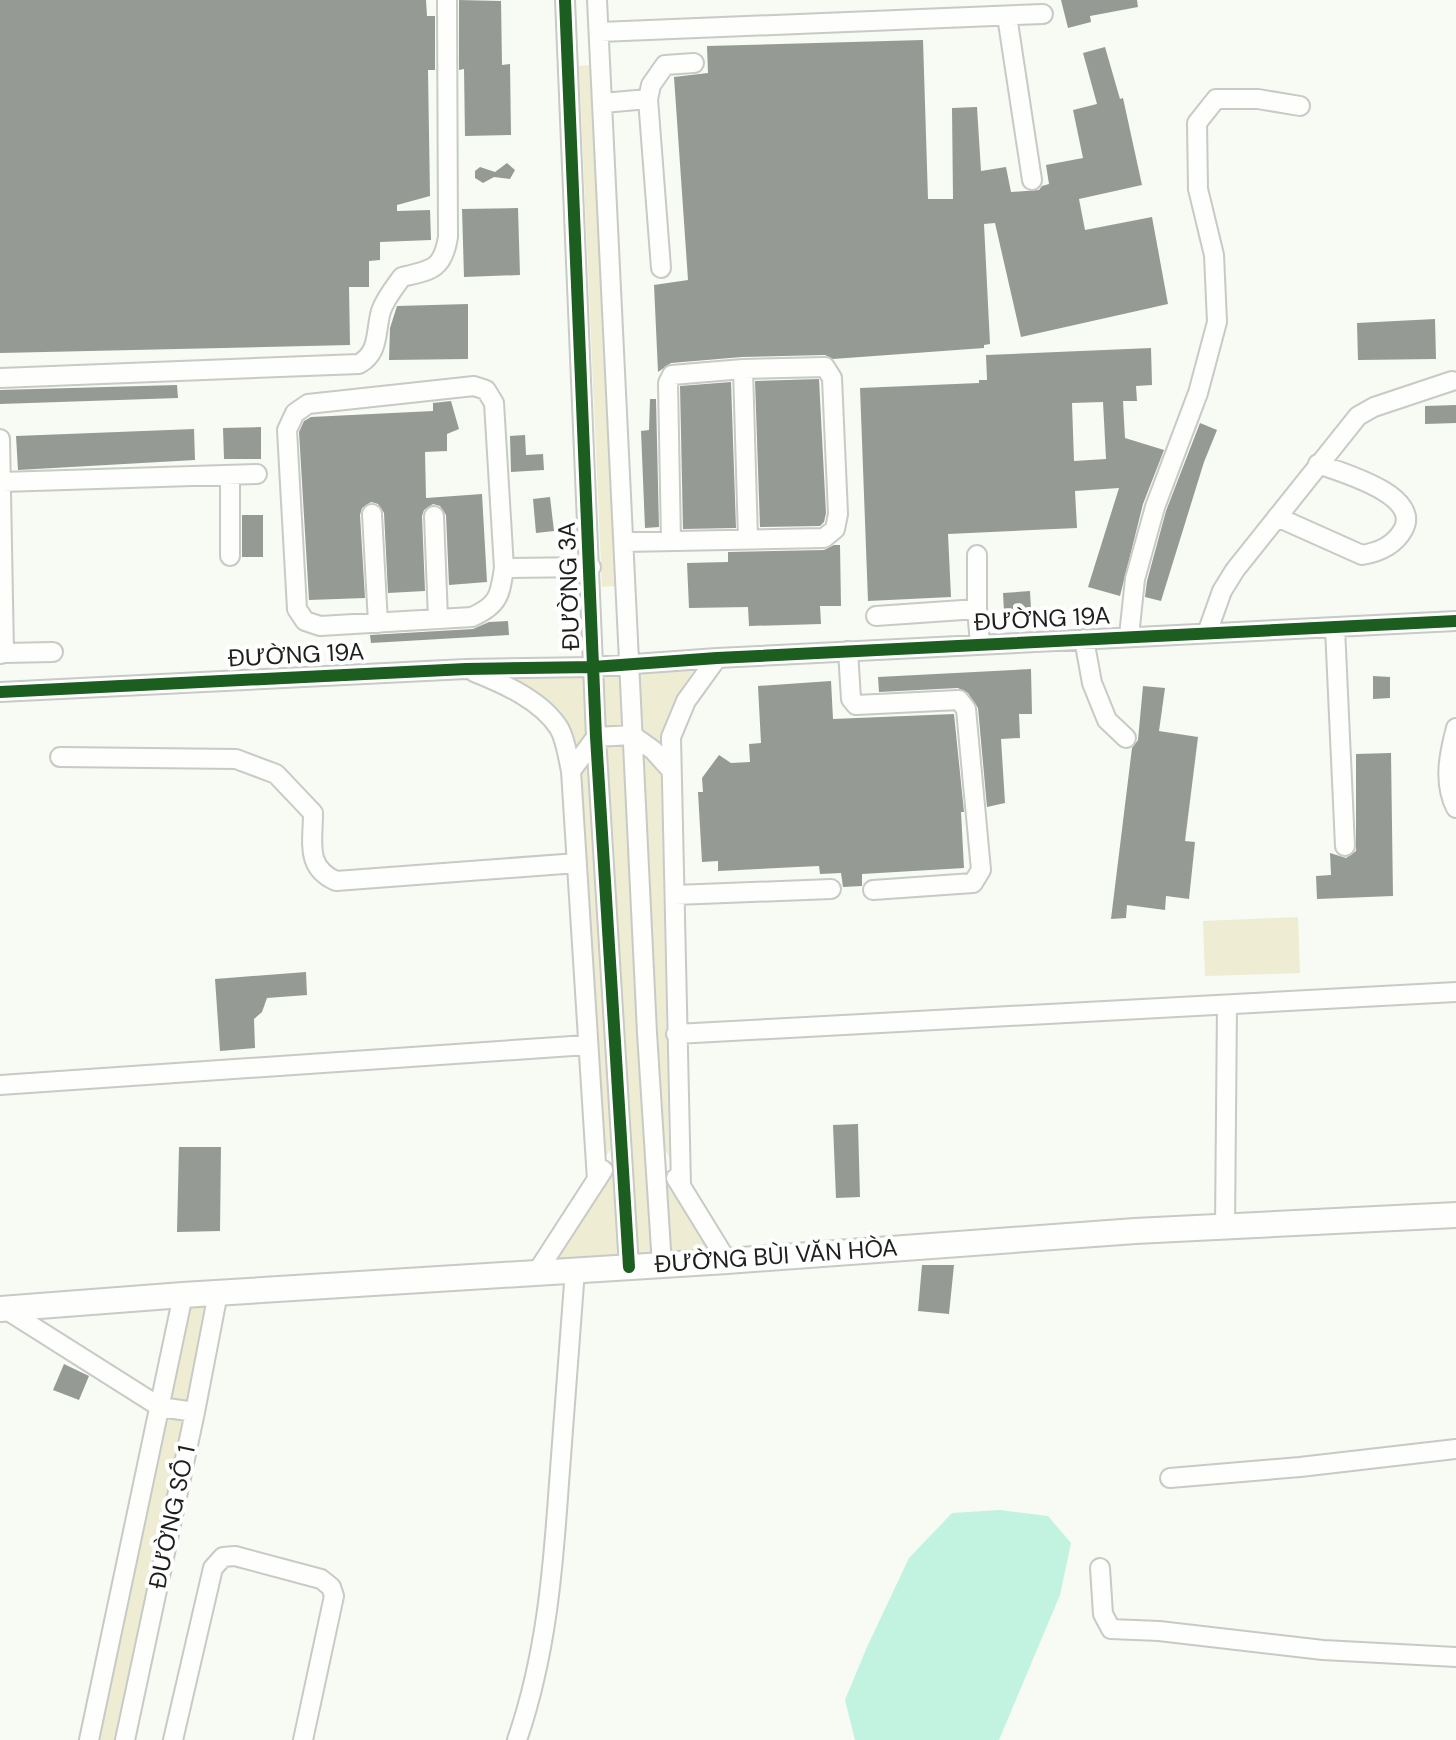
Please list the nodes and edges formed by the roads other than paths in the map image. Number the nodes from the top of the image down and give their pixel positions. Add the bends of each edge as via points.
1 (447, 0) edge
2 (565, 0) edge
3 (597, 0) edge
4 (1043, 14) dead end
5 (1007, 16) junction
6 (600, 32) junction
7 (694, 63) dead end
8 (648, 99) junction
9 (603, 103) junction
10 (1300, 106) dead end
11 (1032, 180) dead end
12 (661, 268) dead end
13 (743, 369) junction
14 (0, 378) edge
15 (1452, 381) dead end
16 (0, 439) edge
17 (1318, 464) junction
18 (257, 474) dead end
19 (230, 475) junction
20 (2, 482) junction
21 (372, 514) dead end
22 (434, 516) dead end
23 (1277, 517) junction
24 (748, 539) junction
25 (671, 541) junction
26 (624, 542) junction
27 (977, 555) dead end
28 (230, 556) dead end
29 (591, 567) junction
30 (504, 568) junction
31 (977, 609) junction
32 (876, 616) dead end
33 (438, 619) junction
34 (1456, 621) edge
35 (378, 623) junction
36 (1335, 628) junction
37 (1207, 633) junction
38 (1129, 636) junction
39 (1084, 639) junction
40 (980, 644) junction
41 (848, 651) junction
42 (53, 652) dead end
43 (2, 654) edge
44 (717, 658) junction
45 (630, 663) junction
46 (593, 667) junction
47 (466, 669) junction
48 (0, 692) edge
49 (1456, 728) edge
50 (632, 735) junction
51 (596, 737) junction
52 (1126, 738) dead end
53 (60, 757) dead end
54 (671, 770) junction
55 (571, 771) junction
56 (1456, 808) edge
57 (1345, 846) dead end
58 (577, 863) junction
59 (831, 889) dead end
60 (873, 890) dead end
61 (675, 895) junction
62 (1456, 992) edge
63 (1227, 1005) junction
64 (676, 1034) junction
65 (587, 1045) junction
66 (0, 1085) edge
67 (653, 1142) junction
68 (621, 1145) junction
69 (597, 1180) junction
70 (681, 1186) junction
71 (1456, 1215) edge
72 (1225, 1226) junction
73 (727, 1261) junction
74 (662, 1265) junction
75 (629, 1267) junction
76 (575, 1270) junction
77 (537, 1272) junction
78 (218, 1293) junction
79 (183, 1295) junction
80 (2, 1309) edge
81 (160, 1407) junction
82 (195, 1412) junction
83 (1456, 1449) edge
84 (1170, 1478) dead end
85 (1100, 1568) dead end
86 (1456, 1657) edge
87 (89, 1740) edge
88 (125, 1740) edge
89 (173, 1740) edge
90 (303, 1740) edge
91 (517, 1740) edge

1 - 14 street via 445,253 440,264 402,277 386,300 375,348 367,359 343,365
2 - 29 street, ĐƯỜNG 3A
3 - 6 street
4 - 5 street
5 - 6 street
5 - 11 street
6 - 9 street
7 - 8 street via 665,65
8 - 9 street
8 - 12 street
9 - 26 street
10 - 38 street via 1216,99 1197,123 1198,189 1214,255 1217,322 1198,393 1155,507 1135,579
13 - 24 street
13 - 24 street via 818,366 831,373 838,514 835,529 824,538
13 - 25 street via 672,375 668,383
15 - 17 street via 1358,416
16 - 20 street
17 - 23 street
17 - 23 street via 1380,488 1396,500 1405,514 1405,527 1393,545 1362,555
18 - 19 street
19 - 20 street
19 - 28 street
20 - 43 street
21 - 35 street
22 - 33 street
23 - 37 street via 1222,591
24 - 25 street
25 - 26 street
26 - 45 street
27 - 31 street
29 - 30 street
29 - 46 street, ĐƯỜNG 3A
30 - 33 street via 499,596 487,610 472,617
30 - 35 street via 494,403 486,390 474,386 308,404 295,413 287,430 297,609 305,621 320,626
31 - 32 street
31 - 40 street
33 - 35 street
34 - 36 street, ĐƯỜNG 19A
36 - 37 street, ĐƯỜNG 19A
36 - 57 street
37 - 38 street, ĐƯỜNG 19A
38 - 39 street, ĐƯỜNG 19A
39 - 40 street, ĐƯỜNG 19A
39 - 52 street via 1092,683 1107,720
40 - 41 street, ĐƯỜNG 19A
41 - 44 street, ĐƯỜNG 19A
41 - 60 street via 851,699 856,705 959,700 966,709 978,878 973,883
42 - 43 street
44 - 45 street, ĐƯỜNG 19A
44 - 54 street via 686,701 671,737
45 - 46 street, ĐƯỜNG 19A
45 - 50 street
46 - 47 street, ĐƯỜNG 19A
46 - 51 street, ĐƯỜNG 3A
47 - 48 street, ĐƯỜNG 19A
47 - 55 street via 537,706 559,729
49 - 56 street via 1448,784
50 - 51 street
50 - 54 street
50 - 67 street
51 - 55 street
51 - 68 street, ĐƯỜNG 3A
53 - 58 street via 236,759 276,774 313,813 313,862 321,874 336,881
54 - 61 street
55 - 58 street
58 - 65 street
59 - 61 street
61 - 64 street
62 - 63 street
63 - 64 street
63 - 72 street
64 - 70 street
65 - 66 street
65 - 69 street
67 - 70 street
67 - 74 street
68 - 69 street
68 - 75 street, ĐƯỜNG 3A
69 - 77 street
70 - 73 street
71 - 72 main road, ĐƯỜNG BÙI VĂN HÒA
72 - 73 main road, ĐƯỜNG BÙI VĂN HÒA
73 - 74 main road, ĐƯỜNG BÙI VĂN HÒA
74 - 75 main road, ĐƯỜNG BÙI VĂN HÒA
75 - 76 main road, ĐƯỜNG BÙI VĂN HÒA
76 - 77 main road, ĐƯỜNG BÙI VĂN HÒA
76 - 91 street via 546,1631
77 - 78 main road, ĐƯỜNG BÙI VĂN HÒA
78 - 79 main road, ĐƯỜNG BÙI VĂN HÒA
78 - 82 street, ĐƯỜNG SỐ 1
79 - 80 main road, ĐƯỜNG BÙI VĂN HÒA
79 - 81 street, ĐƯỜNG SỐ 1
80 - 81 street
81 - 82 street
81 - 87 street, ĐƯỜNG SỐ 1
82 - 88 street, ĐƯỜNG SỐ 1
83 - 84 street
85 - 86 street via 1103,1614 1111,1629
89 - 90 street via 213,1568 223,1557 235,1556 321,1579 331,1587 334,1596

